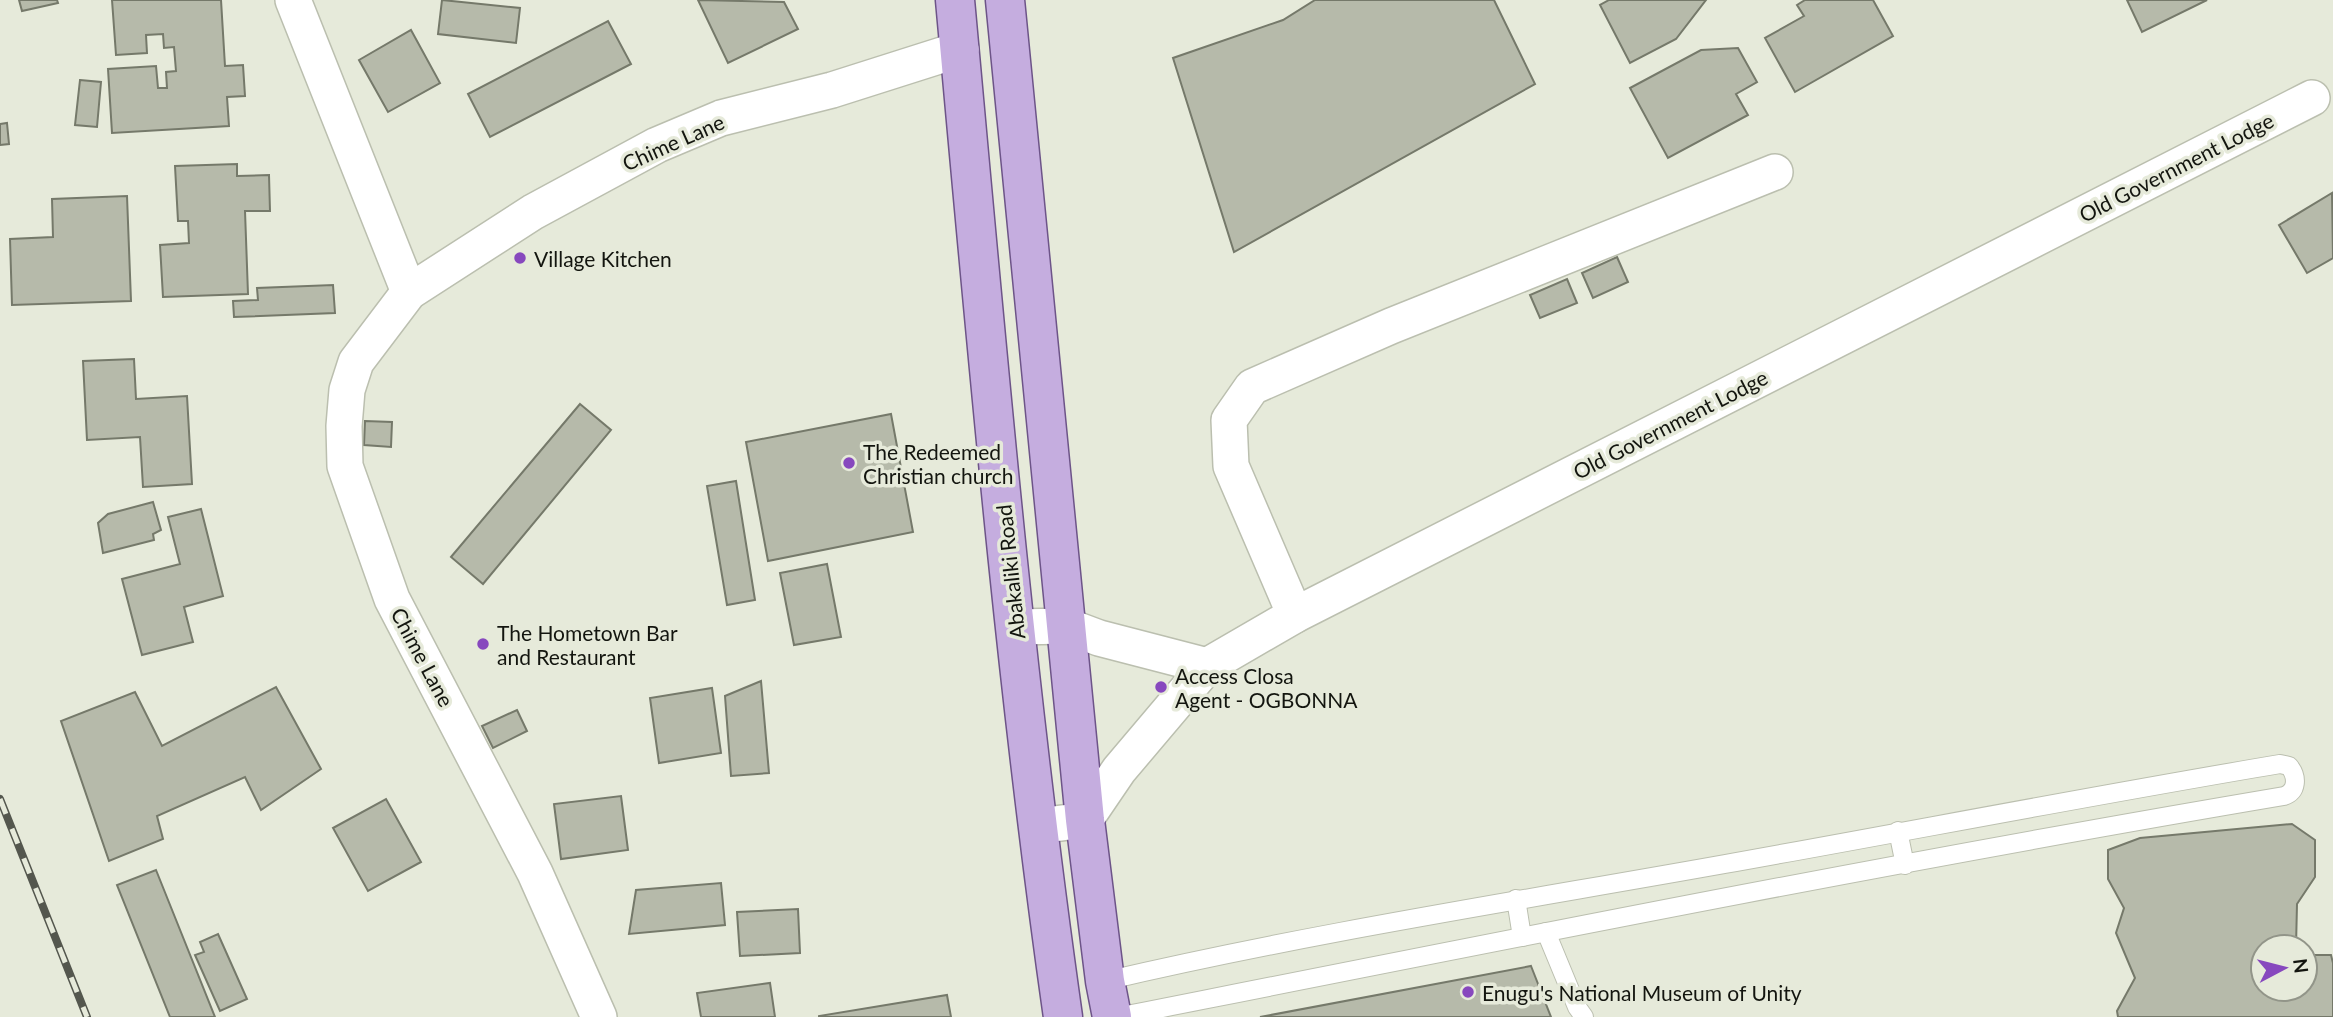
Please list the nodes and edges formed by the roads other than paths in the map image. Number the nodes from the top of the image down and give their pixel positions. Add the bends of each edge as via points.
1 (293, 0) edge
2 (956, 0) edge
3 (1005, 0) edge
4 (961, 49) junction
5 (2312, 98) dead end
6 (1775, 172) dead end
7 (409, 292) junction
8 (1295, 615) junction
9 (1067, 626) junction
10 (1016, 627) junction
11 (1207, 666) junction
12 (1085, 820) junction
13 (1038, 826) junction
14 (1898, 831) junction
15 (1905, 865) junction
16 (1516, 899) junction
17 (1546, 932) junction
18 (1522, 937) junction
19 (1111, 1005) edge
20 (599, 1017) edge
21 (1063, 1017) edge
22 (1584, 1017) edge

1 - 7 street
2 - 4 main road, Abakaliki Road
3 - 9 main road
4 - 7 street, Chime Lane via 832,90 721,118 657,145 533,212
4 - 10 main road, Abakaliki Road
5 - 8 street, Old Government Lodge
6 - 8 street via 1391,326 1252,387 1230,421 1231,466
7 - 20 street, Chime Lane via 356,362 347,390 345,466 392,598 535,873
8 - 11 street, Old Government Lodge
9 - 10 street
9 - 11 street
9 - 12 main road
10 - 13 main road, Abakaliki Road
11 - 12 street, Old Government Lodge via 1119,770
12 - 13 street
12 - 19 main road
13 - 21 main road, Abakaliki Road
14 - 15 lane
14 - 15 lane via 2280,764 2289,766 2294,774 2294,789 2284,796
14 - 16 lane
15 - 17 lane
16 - 18 lane
16 - 19 lane via 1226,953
17 - 18 lane
17 - 22 lane
18 - 19 lane

